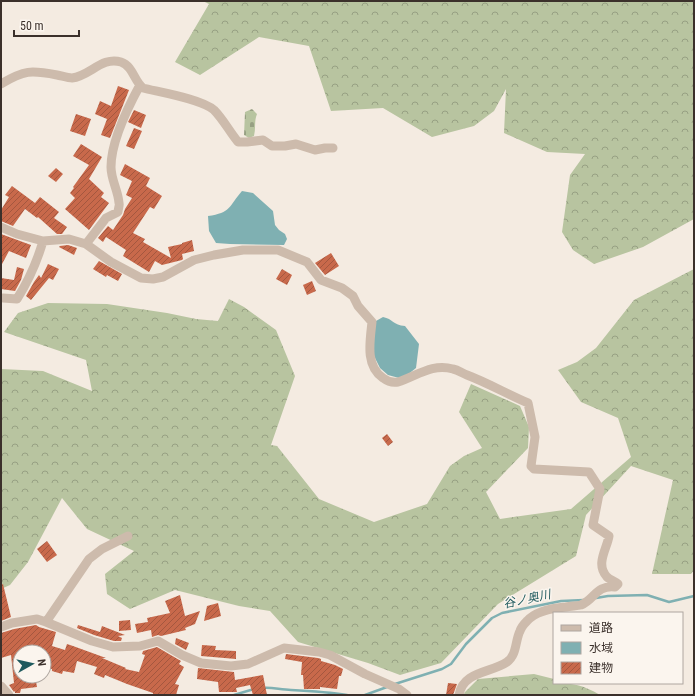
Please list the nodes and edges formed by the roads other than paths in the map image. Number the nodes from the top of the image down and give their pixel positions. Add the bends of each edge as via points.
1 (1, 84) edge
2 (140, 85) junction
3 (333, 148) dead end
4 (1, 227) edge
5 (43, 241) junction
6 (86, 244) junction
7 (3, 298) dead end
8 (128, 536) dead end
9 (46, 622) junction
10 (1, 627) edge
11 (1, 686) edge
12 (9, 695) edge
13 (407, 695) edge
14 (459, 695) edge

1 - 2 street via 16,75 32,71 72,78 102,63 116,61 124,63
2 - 3 street via 212,108 238,142 262,140 272,146 296,144 315,150
2 - 6 street via 128,107 114,148 111,166 112,181 120,204 118,212 106,218
4 - 5 street
5 - 6 street via 69,239
5 - 7 street via 38,260 17,299
6 - 14 street via 111,262 141,278 153,279 194,260 243,250 278,250 307,262 321,280 342,288 353,296 372,322 370,357 381,377 396,382 436,367 453,369 491,385 528,403 535,437 531,466 534,469 589,472 600,489 593,525 609,536 601,558 604,573 618,584 595,593 581,605 556,607 527,620 519,632 515,651 508,662 466,681 460,688
8 - 9 street via 102,549 89,559
9 - 10 street via 37,619
9 - 13 street via 113,648 140,646 158,641 201,664 239,666 284,648 319,652 330,655
11 - 12 street

